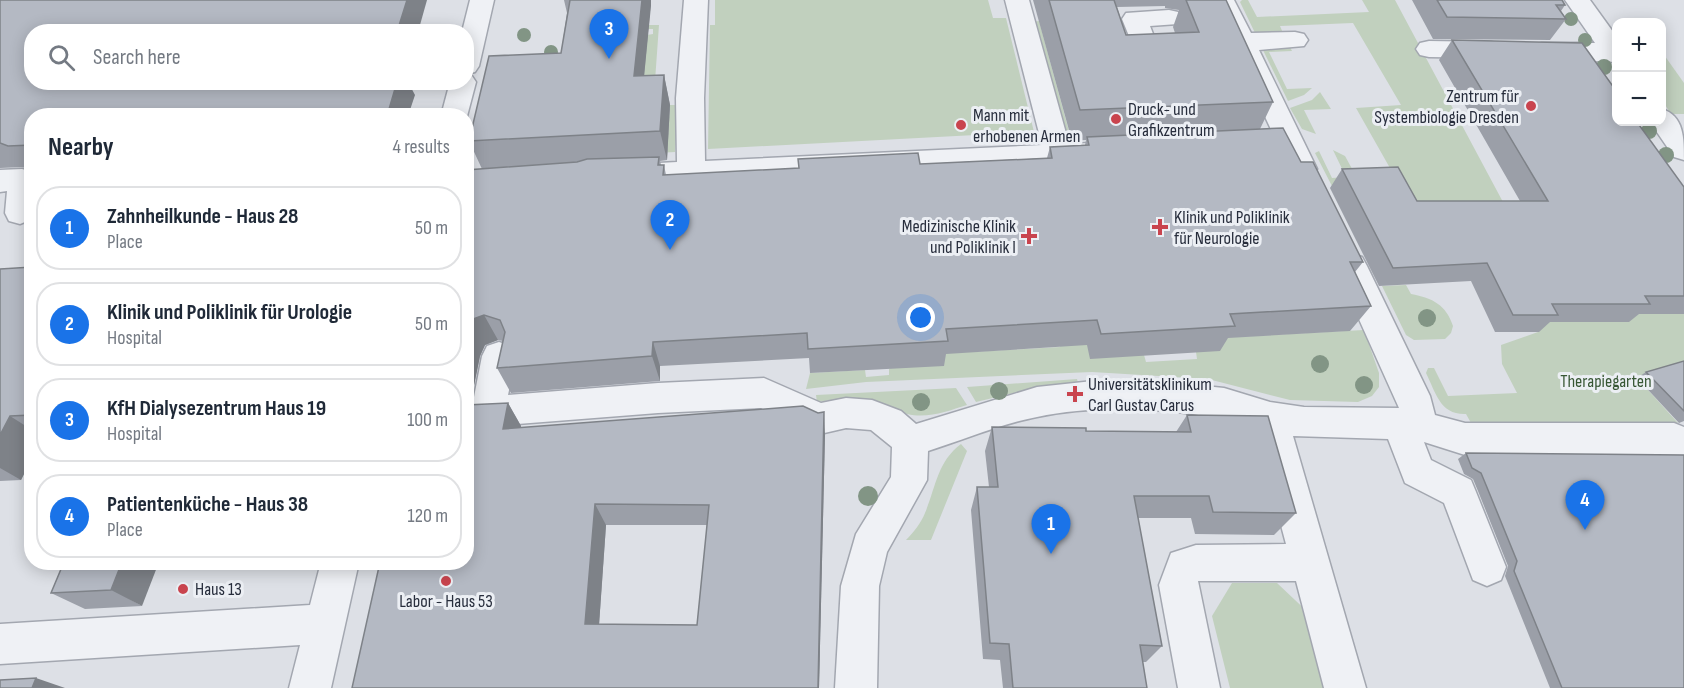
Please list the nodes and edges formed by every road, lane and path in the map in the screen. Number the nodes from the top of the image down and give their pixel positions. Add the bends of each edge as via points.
1 (482, 0) edge
2 (696, 0) edge
3 (1017, 0) edge
4 (1577, 0) edge
5 (1219, 10) edge
6 (1169, 18) dead end
7 (474, 33) edge
8 (1295, 40) dead end
9 (1241, 42) junction
10 (1612, 48) edge
11 (1429, 49) dead end
12 (1147, 52) edge
13 (1612, 53) edge
14 (461, 90) edge
15 (456, 108) edge
16 (1666, 124) edge
17 (1684, 150) edge
18 (1120, 151) edge
19 (1058, 154) junction
20 (691, 172) junction
21 (600, 176) edge
22 (0, 181) edge
23 (1317, 199) edge
24 (11, 214) edge
25 (1338, 241) edge
26 (499, 356) edge
27 (477, 412) edge
28 (1270, 417) junction
29 (1407, 423) junction
30 (910, 441) junction
31 (1684, 443) edge
32 (1308, 562) junction
33 (1487, 567) dead end
34 (338, 570) edge
35 (326, 624) junction
36 (0, 644) edge
37 (310, 688) edge
38 (856, 688) edge
39 (1199, 688) edge
40 (1345, 688) edge

1 - 7 street
2 - 20 street via 690,98
3 - 19 street
4 - 10 street
5 - 9 street
6 - 12 street via 1135,19
8 - 9 street
9 - 23 street via 1276,143
11 - 13 street
14 - 15 street
16 - 17 street
18 - 19 street
19 - 20 street
20 - 21 street
22 - 24 street via 22,180
25 - 29 street via 1410,389 1418,413
26 - 27 street
27 - 30 street via 764,393 820,419 831,414 861,412 889,422
28 - 29 street via 1304,422
28 - 30 street via 1224,403 1155,396 1093,396 1037,402
28 - 32 street
29 - 31 street via 1465,439 1674,439
29 - 33 street via 1418,471 1458,492
30 - 38 street via 909,480 869,547 860,586
32 - 39 street via 1185,566 1178,585
32 - 40 street
34 - 35 street
35 - 36 street
35 - 37 street

